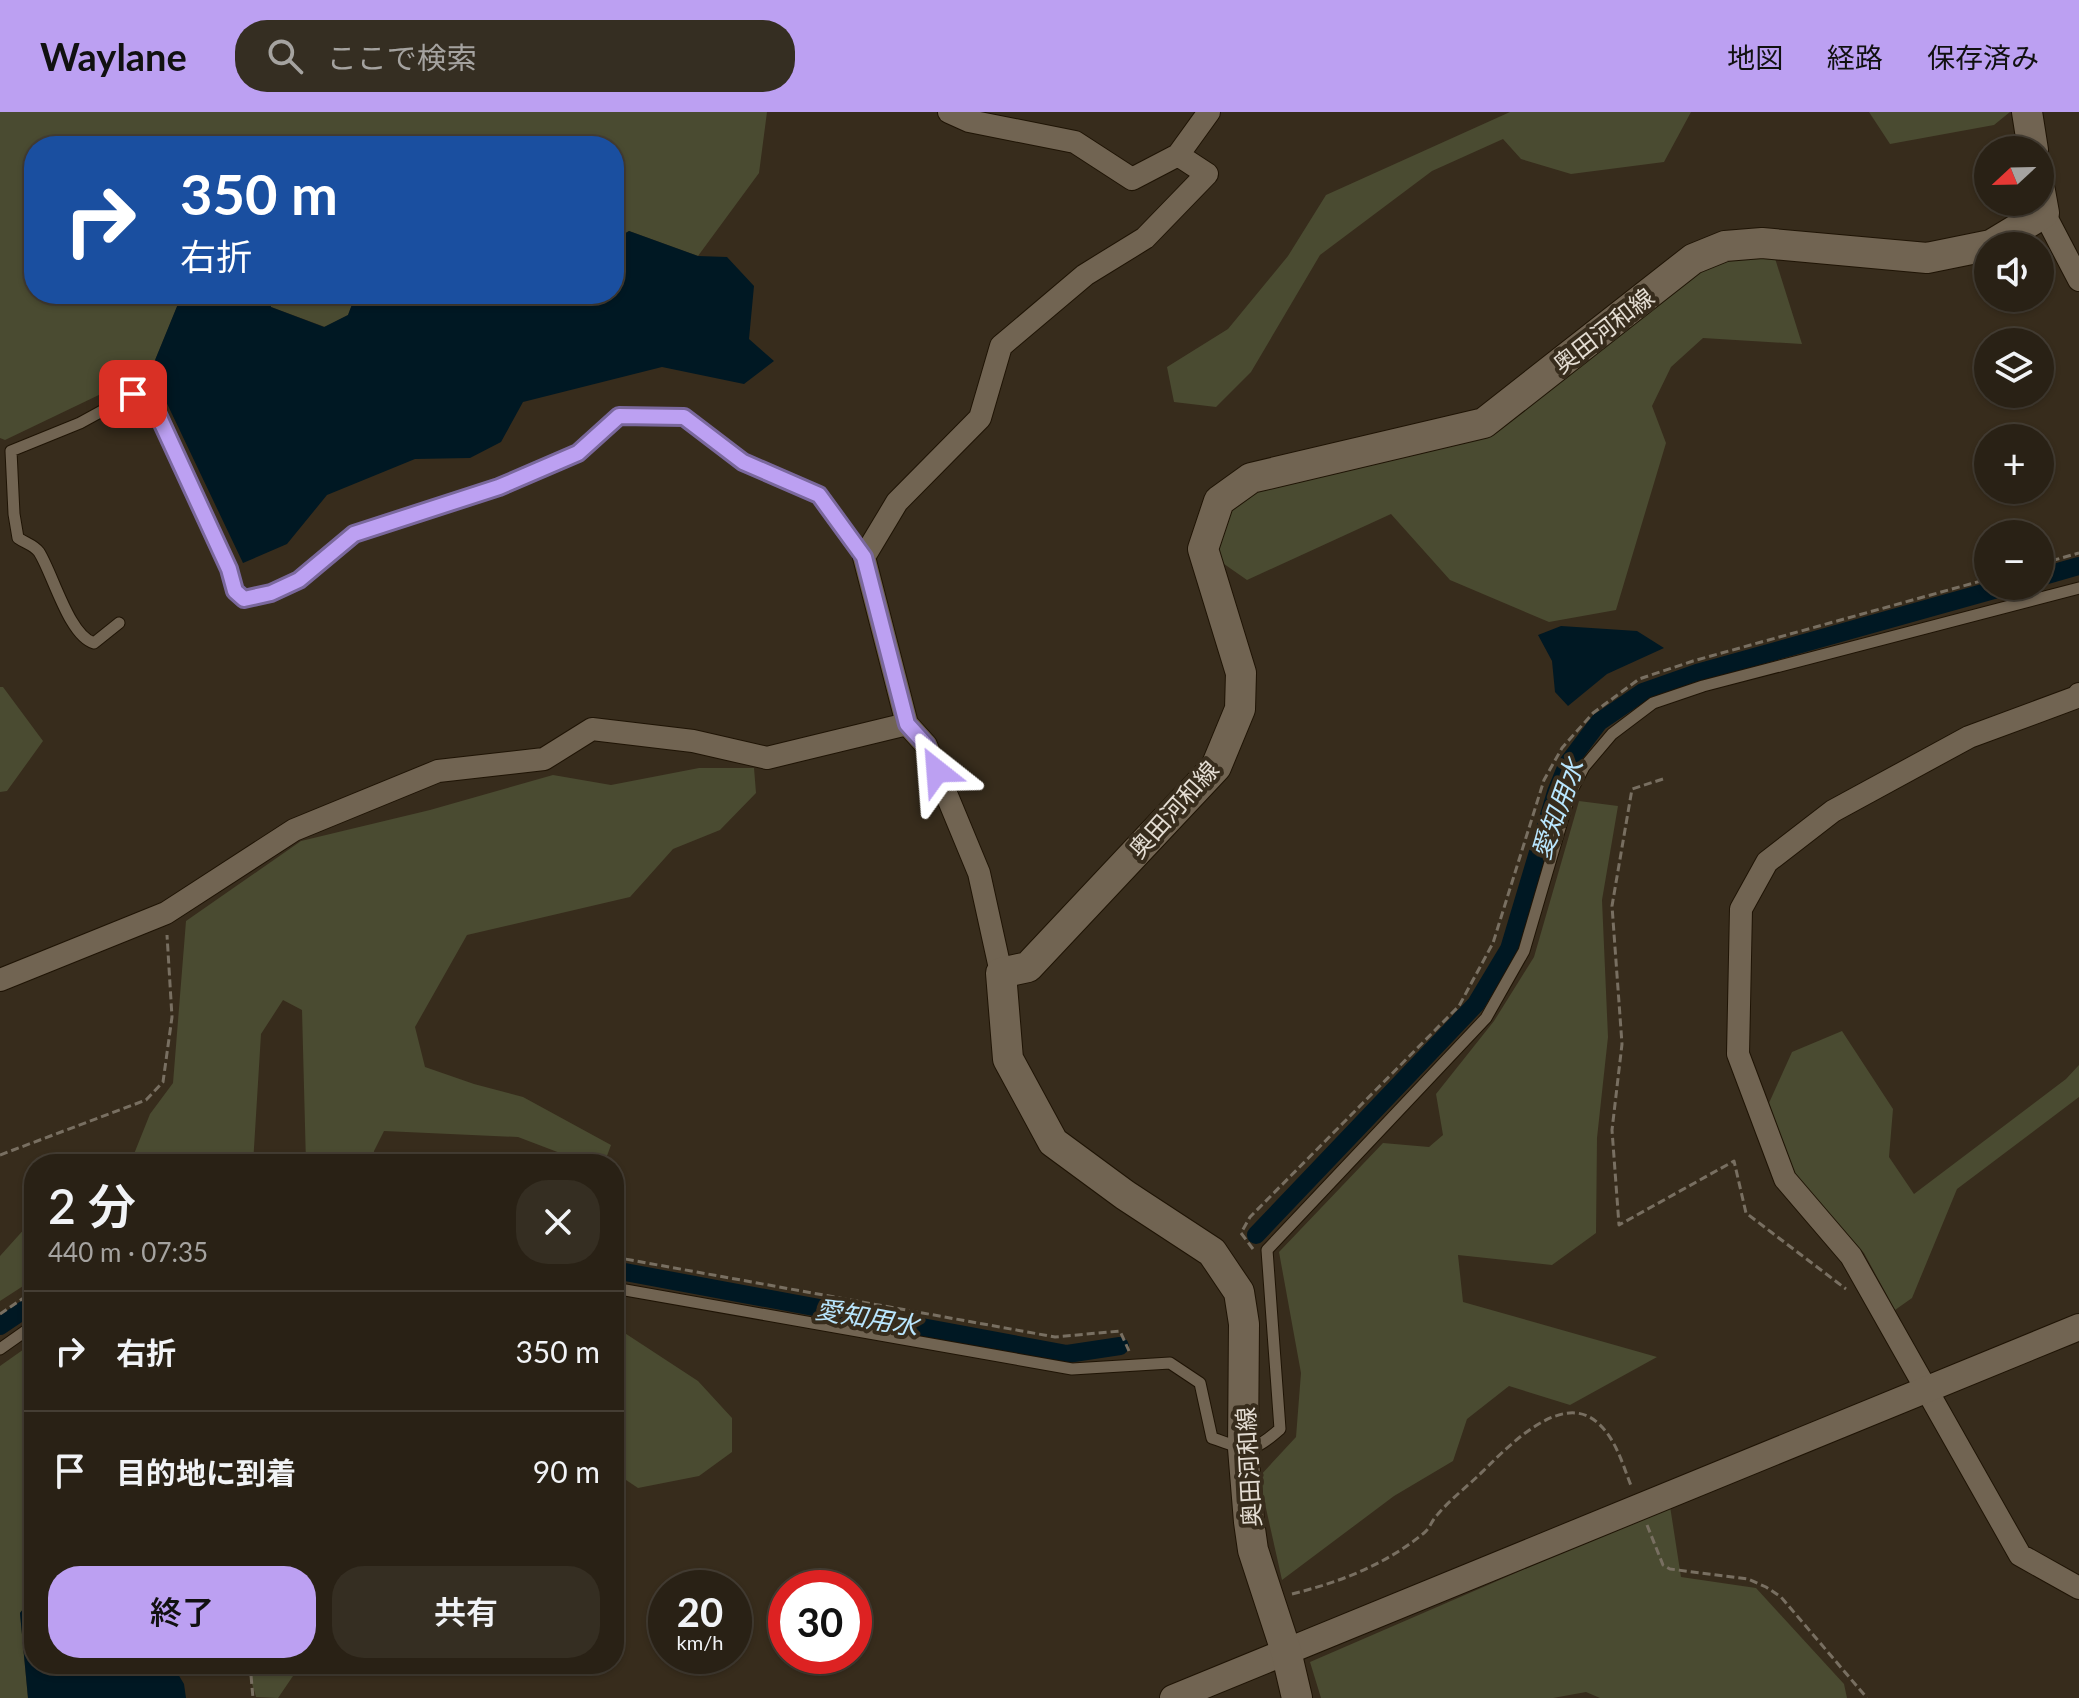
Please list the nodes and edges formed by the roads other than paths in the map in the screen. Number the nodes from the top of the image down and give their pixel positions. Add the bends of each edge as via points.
1 (949, 112) edge
2 (1209, 112) edge
3 (2027, 112) edge
4 (2031, 136) edge
5 (1178, 155) junction
6 (2025, 216) edge
7 (2049, 216) edge
8 (2079, 280) edge
9 (864, 557) junction
10 (2079, 588) edge
11 (119, 623) dead end
12 (2079, 694) edge
13 (907, 724) junction
14 (1001, 973) junction
15 (0, 980) edge
16 (624, 1290) edge
17 (2079, 1327) edge
18 (24, 1332) edge
19 (0, 1349) edge
20 (1927, 1389) junction
21 (1243, 1448) junction
22 (2079, 1588) edge
23 (1286, 1651) junction
24 (1173, 1698) edge
25 (1297, 1698) edge

1 - 5 street via 969,121 1075,142 1132,179
2 - 5 street
3 - 4 main road
5 - 9 street via 1207,174 1145,238 1085,275 1001,346 980,418 897,502
6 - 14 main road, 奥田河和線 via 1991,245 1927,258 1762,243 1725,246 1693,259 1484,423 1251,478 1219,501 1203,549 1241,673 1240,709 1216,767 1028,967
7 - 8 street
9 - 11 lane via 819,495 743,462 684,417 619,416 578,453 499,487 354,534 299,580 244,599 235,591 153,404 133,394 11,451 18,538 38,551 87,641 94,643
9 - 13 street
10 - 21 lane via 1703,686 1653,703 1612,734 1584,767 1570,794 1524,951 1486,1018 1267,1250 1280,1429 1259,1447
12 - 20 street via 1969,737 1833,811 1767,862 1741,909 1738,1054 1785,1179 1851,1256
13 - 14 street via 926,745 979,873
13 - 15 street via 767,758 693,741 592,729 544,759 438,771 294,830 166,913
14 - 21 main road, 奥田河和線 via 1008,1059 1053,1142 1212,1252 1239,1292 1244,1324
16 - 21 lane via 1072,1369 1170,1363 1200,1383 1212,1438
17 - 20 street
18 - 19 lane
20 - 22 street via 2020,1555
20 - 23 street
21 - 23 main road, 奥田河和線 via 1253,1550
23 - 24 street
23 - 25 main road, 奥田河和線

